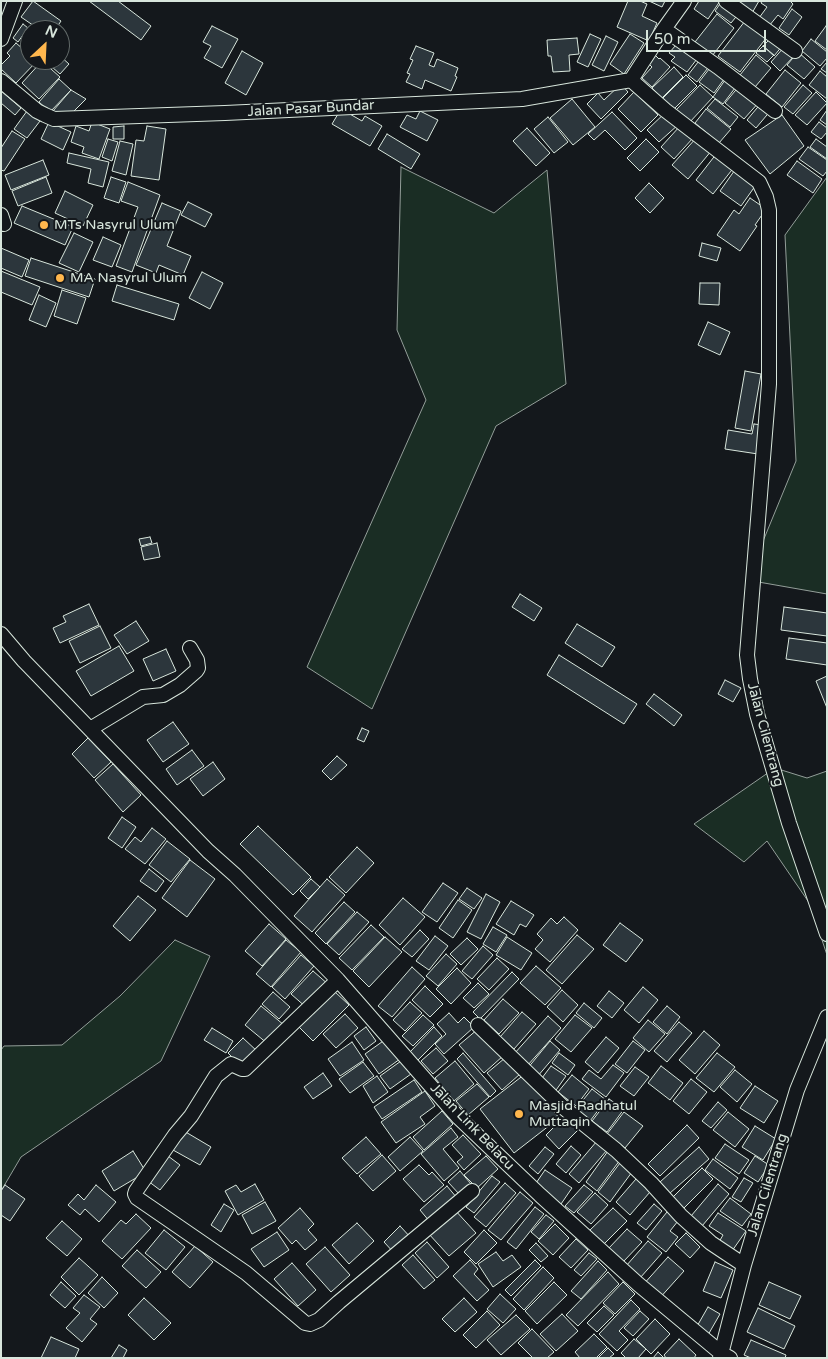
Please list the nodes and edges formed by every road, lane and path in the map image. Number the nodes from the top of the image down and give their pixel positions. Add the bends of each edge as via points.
1 (15, 1) edge
2 (684, 1) edge
3 (726, 1) edge
4 (664, 29) junction
5 (1, 39) edge
6 (796, 51) dead end
7 (631, 80) junction
8 (1, 81) edge
9 (776, 111) dead end
10 (1, 634) edge
11 (190, 648) dead end
12 (90, 729) junction
13 (827, 934) edge
14 (338, 980) junction
15 (827, 1016) edge
16 (478, 1025) dead end
17 (472, 1191) dead end
18 (744, 1265) junction
19 (723, 1356) edge

1 - 5 street
2 - 4 street
3 - 6 street
4 - 7 street
4 - 9 street
7 - 8 street, Jalan Pasar Bundar via 522,99 54,118 36,111
7 - 13 street, Jalan Cilentrang via 759,182 769,210 768,384 747,648 757,714 789,823
10 - 12 street, Jalan Link Belacu
11 - 12 street via 198,668 180,686 163,695 143,697
12 - 14 street, Jalan Link Belacu
14 - 17 street via 245,1069 231,1064 216,1076 136,1191 137,1198 246,1273 310,1324 319,1320
14 - 19 street, Jalan Link Belacu via 458,1117 631,1278
15 - 18 street, Jalan Cilentrang via 797,1090
16 - 18 street via 564,1108 651,1182 681,1216 711,1243
18 - 19 street, Jalan Cilentrang

